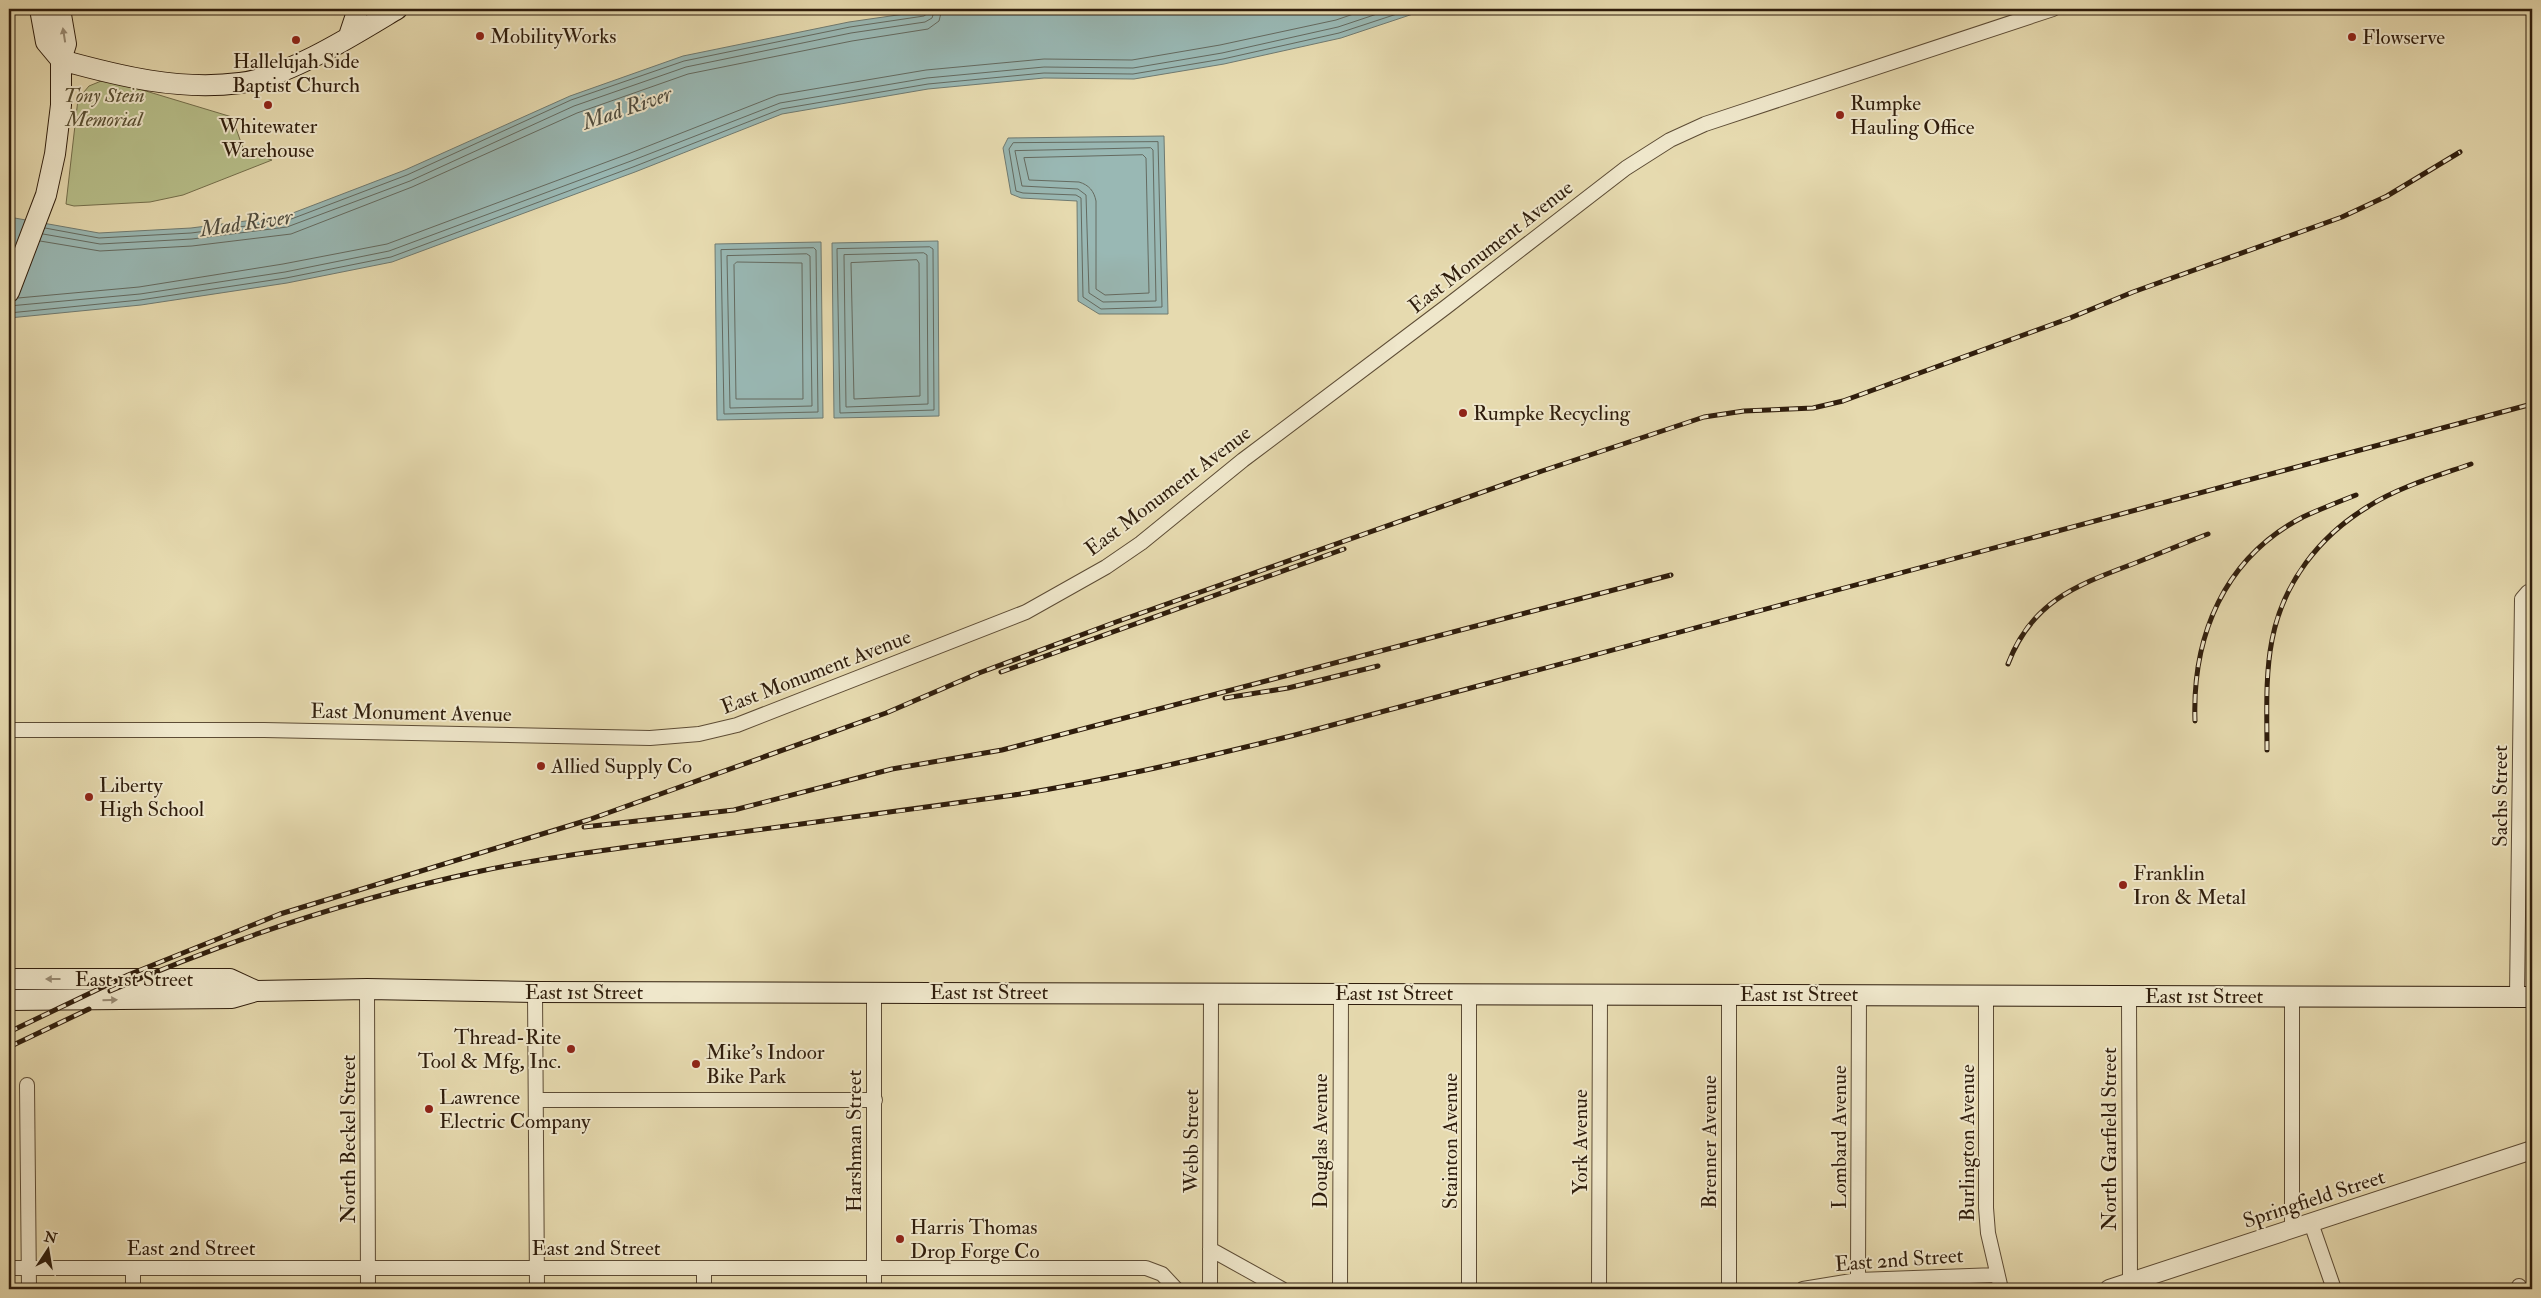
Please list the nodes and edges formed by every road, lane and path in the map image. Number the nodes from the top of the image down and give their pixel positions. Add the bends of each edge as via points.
1 (40, 9) edge
2 (60, 9) edge
3 (358, 9) edge
4 (397, 9) edge
5 (2053, 9) edge
6 (349, 36) junction
7 (61, 60) junction
8 (9, 292) edge
9 (2528, 594) edge
10 (9, 730) edge
11 (9, 979) edge
12 (367, 989) junction
13 (256, 991) junction
14 (535, 992) junction
15 (874, 993) junction
16 (1211, 993) junction
17 (1341, 993) junction
18 (1469, 994) junction
19 (1600, 994) junction
20 (1729, 994) junction
21 (1859, 994) junction
22 (1986, 995) junction
23 (2129, 996) junction
24 (2292, 996) junction
25 (2525, 996) edge
26 (9, 1000) edge
27 (27, 1085) dead end
28 (536, 1100) junction
29 (875, 1100) junction
30 (2532, 1150) edge
31 (2312, 1223) junction
32 (2292, 1230) junction
33 (1210, 1249) junction
34 (9, 1268) edge
35 (29, 1268) junction
36 (133, 1268) junction
37 (368, 1268) junction
38 (704, 1268) junction
39 (874, 1268) junction
40 (536, 1269) junction
41 (1997, 1274) junction
42 (1858, 1280) junction
43 (2130, 1282) junction
44 (29, 1289) edge
45 (133, 1289) edge
46 (368, 1289) edge
47 (536, 1289) edge
48 (704, 1289) edge
49 (874, 1289) edge
50 (1176, 1289) edge
51 (1210, 1289) edge
52 (1282, 1289) edge
53 (1340, 1289) edge
54 (1469, 1289) edge
55 (1598, 1289) edge
56 (1729, 1289) edge
57 (1803, 1289) edge
58 (2001, 1289) edge
59 (2109, 1289) edge
60 (2334, 1289) edge

1 - 7 main road via 46,42
7 -> 2 main road via 66,44
3 - 6 main road
4 - 6 main road
5 - 10 street, East Monument Avenue via 1706,124 1670,140 1626,168 1106,567 1026,612 737,725 692,735 650,738 255,730
6 - 7 main road via 294,66 242,83 211,85 146,81
7 - 8 main road via 61,105 46,195
9 - 25 street, Sachs Street
13 -> 11 main road, East 1st Street via 230,979
12 - 13 main road, East 1st Street
12 - 14 main road, East 1st Street
12 - 37 street, North Beckel Street
26 -> 13 main road, East 1st Street via 232,998
14 - 15 main road, East 1st Street
14 - 28 street
15 - 16 main road, East 1st Street
15 - 29 street, Harshman Street
16 - 17 main road, East 1st Street
16 - 33 street, Webb Street
17 - 18 main road, East 1st Street
17 - 53 street, Douglas Avenue
18 - 19 main road, East 1st Street
18 - 54 street, Stainton Avenue
19 - 20 main road, East 1st Street
19 - 55 street, York Avenue
20 - 21 main road, East 1st Street
20 - 56 street, Brenner Avenue
21 - 22 main road, East 1st Street
21 - 42 street, Lombard Avenue
22 - 23 main road, East 1st Street
22 - 41 street, Burlington Avenue via 1986,1208
23 - 24 main road, East 1st Street
23 - 43 street, North Garfield Street
24 - 25 main road, East 1st Street
24 - 32 street
27 - 35 street
28 - 29 street
28 - 40 street
29 - 39 street, Harshman Street
30 - 31 street, Springfield Street
31 - 32 street, Springfield Street
31 - 60 street
32 - 43 street, Springfield Street
33 - 51 street, Webb Street
33 - 52 street
34 - 35 street, East 2nd Street
35 - 36 street, East 2nd Street
35 - 44 street
36 - 37 street, East 2nd Street
36 - 45 street
37 - 40 street, East 2nd Street
37 - 46 street, North Beckel Street
38 - 39 street, East 2nd Street
38 - 40 street, East 2nd Street
38 - 48 street
39 - 49 street, Harshman Street
39 - 50 street, East 2nd Street via 1146,1268 1162,1274
40 - 47 street
41 - 42 street, East 2nd Street
41 - 58 street, Burlington Avenue
42 - 57 street, East 2nd Street
43 - 59 street, Springfield Street

